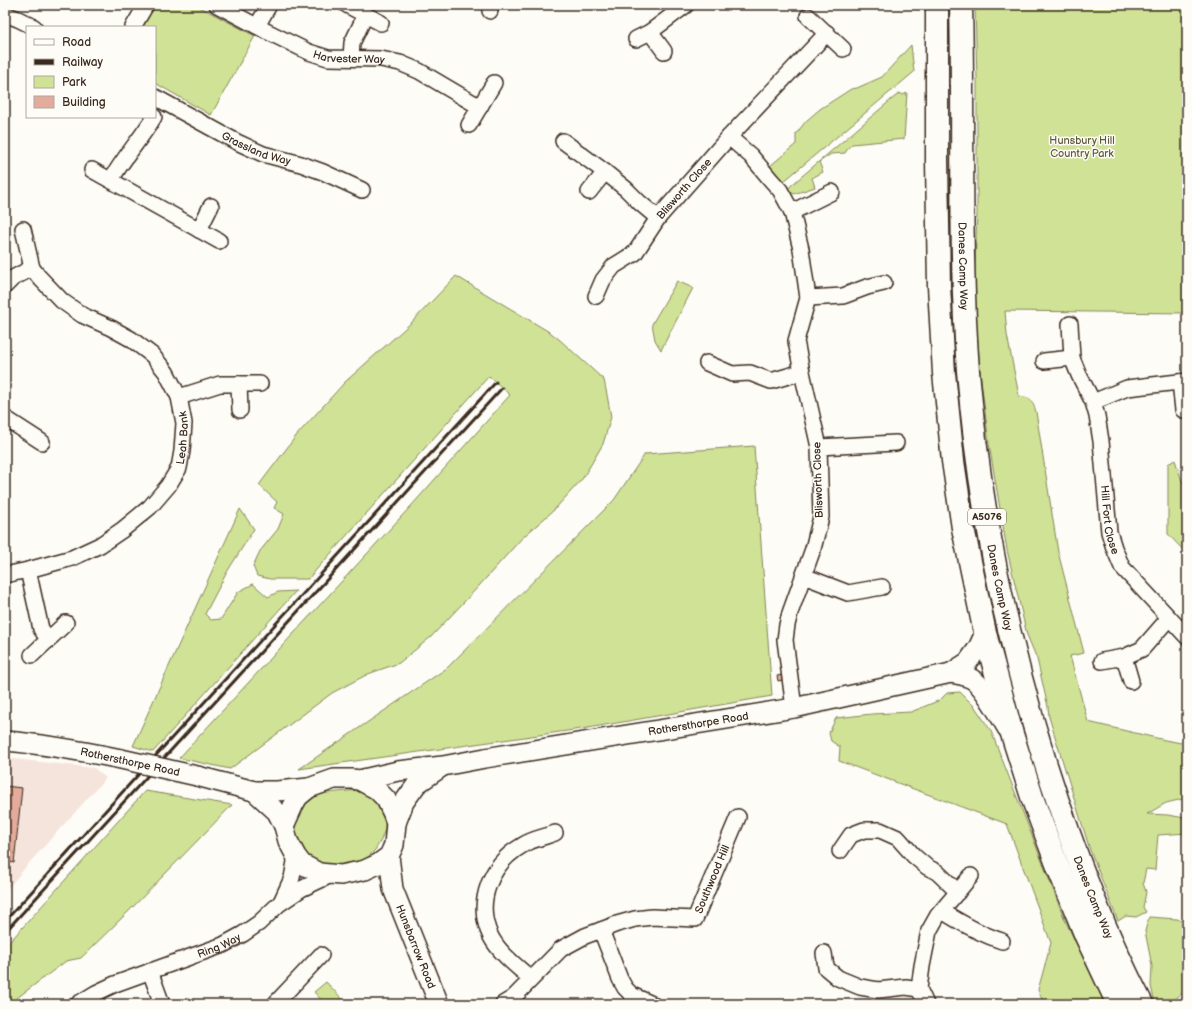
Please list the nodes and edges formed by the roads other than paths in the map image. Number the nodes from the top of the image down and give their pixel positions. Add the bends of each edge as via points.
1 (146, 5) edge
2 (217, 5) edge
3 (268, 5) edge
4 (347, 5) edge
5 (686, 5) edge
6 (937, 5) edge
7 (961, 5) edge
8 (5, 14) edge
9 (365, 16) junction
10 (808, 16) dead end
11 (381, 23) dead end
12 (32, 26) edge
13 (134, 26) edge
14 (257, 26) junction
15 (650, 32) junction
16 (827, 33) junction
17 (636, 39) dead end
18 (843, 49) dead end
19 (664, 51) dead end
20 (351, 58) junction
21 (494, 83) dead end
22 (159, 99) edge
23 (480, 107) junction
24 (156, 112) edge
25 (154, 118) edge
26 (469, 125) dead end
27 (729, 137) junction
28 (563, 141) dead end
29 (92, 170) dead end
30 (605, 172) junction
31 (111, 180) junction
32 (362, 190) dead end
33 (589, 192) dead end
34 (832, 192) dead end
35 (211, 206) dead end
36 (792, 212) junction
37 (658, 218) junction
38 (23, 229) dead end
39 (199, 230) junction
40 (219, 241) dead end
41 (32, 268) junction
42 (884, 283) dead end
43 (5, 286) edge
44 (596, 296) dead end
45 (808, 298) junction
46 (1070, 324) dead end
47 (1072, 358) junction
48 (1044, 361) dead end
49 (707, 363) dead end
50 (802, 372) junction
51 (1184, 382) edge
52 (239, 384) junction
53 (260, 384) dead end
54 (179, 397) junction
55 (1093, 402) junction
56 (240, 410) dead end
57 (1183, 410) dead end
58 (5, 418) edge
59 (42, 442) dead end
60 (896, 443) dead end
61 (819, 447) junction
62 (28, 570) junction
63 (5, 575) edge
64 (804, 576) junction
65 (882, 587) dead end
66 (1169, 618) junction
67 (66, 623) dead end
68 (985, 634) junction
69 (1187, 637) edge
70 (49, 640) junction
71 (32, 655) dead end
72 (1124, 657) junction
73 (1102, 661) dead end
74 (951, 673) junction
75 (1132, 681) dead end
76 (794, 708) junction
77 (1012, 734) junction
78 (5, 741) edge
79 (443, 766) junction
80 (359, 780) junction
81 (309, 788) junction
82 (254, 791) junction
83 (738, 817) dead end
84 (396, 823) junction
85 (284, 826) junction
86 (555, 833) dead end
87 (840, 851) dead end
88 (296, 856) junction
89 (389, 856) junction
90 (364, 870) junction
91 (331, 875) junction
92 (971, 876) dead end
93 (393, 889) junction
94 (958, 892) junction
95 (280, 904) junction
96 (942, 911) junction
97 (601, 930) junction
98 (1002, 941) dead end
99 (824, 953) dead end
100 (322, 955) dead end
101 (150, 971) junction
102 (531, 979) junction
103 (919, 989) junction
104 (78, 1004) edge
105 (162, 1004) edge
106 (275, 1004) edge
107 (439, 1004) edge
108 (503, 1004) edge
109 (652, 1004) edge
110 (926, 1004) edge
111 (1118, 1004) edge
112 (1142, 1004) edge

1 - 13 street
2 - 14 street, Harvester Way
3 - 14 street
4 - 9 street
5 - 15 street
6 - 68 highway, Danes Camp Way / A5076 via 939,278 944,373 963,528
7 - 112 highway, Danes Camp Way / A5076 via 963,282 976,454 990,536 1018,668 1058,803 1104,923
8 - 12 street
9 - 11 street
9 - 20 street via 352,43
10 - 16 street
14 - 20 street, Harvester Way via 310,52 328,58
15 - 17 street
15 - 19 street
16 - 18 street
16 - 27 street, Blisworth Close
20 - 23 street, Harvester Way via 381,59 400,63 419,71
21 - 23 street
22 - 24 street
22 - 32 street, Grassland Way via 263,154 323,172
23 - 26 street
25 - 31 street
27 - 36 street, Blisworth Close via 755,161 780,190
27 - 37 street, Blisworth Close
28 - 30 street
29 - 31 street
30 - 33 street
30 - 37 street
31 - 39 street
34 - 36 street
35 - 39 street
36 - 45 street, Blisworth Close via 801,248
37 - 44 street, Blisworth Close via 635,253 614,266 603,280
38 - 41 street
39 - 40 street
41 - 43 street via 13,278
41 - 54 street, Leah Bank via 62,301 82,315 131,339 152,355 166,372
42 - 45 street via 844,296
45 - 50 street, Blisworth Close via 796,341
46 - 47 street, Hill Fort Close
47 - 48 street
47 - 55 street, Hill Fort Close
49 - 50 street via 732,374 750,373 771,381
50 - 61 street, Blisworth Close
51 - 55 street via 1127,388
51 - 57 street
52 - 53 street
52 - 54 street via 220,384
52 - 56 street
54 - 62 street, Leah Bank via 184,423 179,468 150,507 100,545 72,558
55 - 66 street, Hill Fort Close via 1101,441 1109,532 1114,548 1122,567
58 - 59 street
60 - 61 street
61 - 64 street, Blisworth Close via 821,517
62 - 63 street, Leah Bank
62 - 70 street via 41,629
64 - 65 street via 848,593
64 - 76 street, Blisworth Close via 790,613 785,640
66 - 69 street, Hill Fort Close
66 - 72 street via 1142,649
67 - 70 street
68 - 74 street, Rothersthorpe Road via 968,662
68 - 77 highway, Danes Camp Way / A5076
70 - 71 street
72 - 73 street
72 - 75 street
74 - 76 street, Rothersthorpe Road
74 - 77 street, Rothersthorpe Road via 963,674 979,684
76 - 79 street, Rothersthorpe Road
77 - 111 highway, Danes Camp Way / A5076 via 1058,867 1086,936
78 - 82 street, Rothersthorpe Road, bridge via 26,742 121,759
79 - 80 street, Rothersthorpe Road via 398,771
79 - 84 street, Rothersthorpe Road via 417,784 404,802
80 - 81 street, Rothersthorpe Road via 334,779
80 - 84 street, Rothersthorpe Road via 376,789 386,799
81 - 82 street
81 - 85 street, Rothersthorpe Road via 298,797
82 - 85 street via 277,812
83 - 97 street, Southwood Hill via 695,919 652,917 635,919
84 - 89 street, Rothersthorpe Road via 394,845
85 - 88 street
86 - 102 street via 524,844 508,856 496,868 488,885 484,903 486,922 492,938 503,953
87 - 94 street via 851,835 864,830 880,830 898,838 914,856 937,872
88 - 91 street via 302,864 319,873
88 - 95 street via 292,878
89 - 90 street
89 - 93 street, Hunsbarrow Road
90 - 91 street
90 - 93 street
91 - 95 street, Ring Way via 301,889
92 - 94 street
93 - 107 street, Hunsbarrow Road
94 - 96 street
95 - 101 street, Ring Way via 244,934 224,945
96 - 98 street via 987,937
96 - 103 street via 929,931
97 - 102 street, Southwood Hill via 562,949
97 - 109 street via 625,988 632,995
99 - 103 street via 826,968 838,978 860,987 878,990 906,987
100 - 106 street
101 - 104 street, Ring Way via 115,984
101 - 105 street
102 - 108 street, Southwood Hill via 513,998
103 - 110 street

